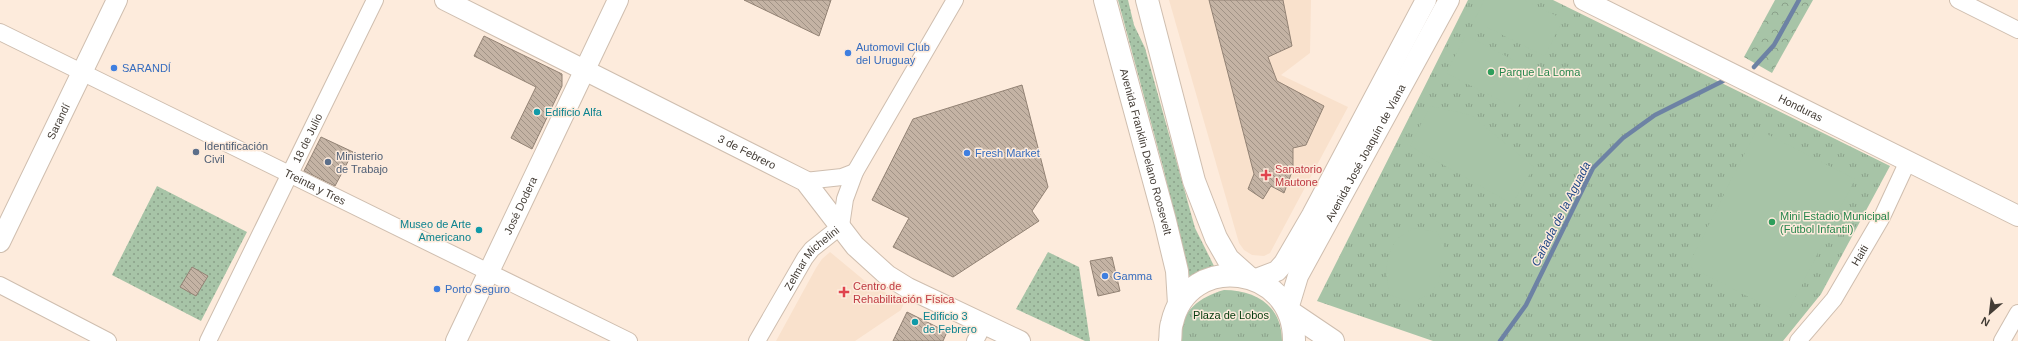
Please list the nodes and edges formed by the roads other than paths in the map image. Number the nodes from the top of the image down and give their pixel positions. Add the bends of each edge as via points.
1 (117, 0) edge
2 (374, 0) edge
3 (445, 0) edge
4 (618, 0) edge
5 (955, 0) edge
6 (1105, 0) edge
7 (1147, 0) edge
8 (1426, 0) edge
9 (1448, 0) edge
10 (1584, 0) edge
11 (1958, 0) edge
12 (2018, 30) edge
13 (0, 32) edge
14 (585, 69) junction
15 (80, 73) junction
16 (1369, 126) junction
17 (1908, 160) junction
18 (855, 172) junction
19 (288, 175) junction
20 (805, 181) junction
21 (2018, 216) edge
22 (841, 226) junction
23 (0, 242) edge
24 (488, 272) junction
25 (1251, 278) junction
26 (0, 285) edge
27 (1179, 304) junction
28 (1289, 310) junction
29 (2018, 313) edge
30 (980, 333) edge
31 (108, 341) edge
32 (208, 341) edge
33 (456, 341) edge
34 (629, 341) edge
35 (757, 341) edge
36 (1020, 341) edge
37 (1170, 341) edge
38 (1294, 341) edge
39 (1333, 341) edge
40 (1798, 341) edge
41 (2002, 341) edge

1 - 15 street, Sarandí
2 - 19 street, 18 de Julio
3 - 14 street, 3 de Febrero
4 - 14 street, José Dodera
5 - 18 street, Zelmar Michelini
6 - 27 main road, Avenida Franklin Delano Roosevelt via 1166,221
7 - 25 main road via 1194,181 1216,238 1228,259
8 - 16 street, Avenida José Joaquín de Viana
9 - 16 street, Avenida José Joaquín de Viana
10 - 17 street, Honduras
11 - 12 street
13 - 15 street, Treinta y Tres
14 - 20 street, 3 de Febrero
14 - 24 street, José Dodera
15 - 19 street, Treinta y Tres
15 - 23 street, Sarandí
16 - 25 street, Avenida José Joaquín de Viana via 1284,263 1277,270
16 - 28 street, Avenida José Joaquín de Viana via 1298,276
17 - 21 street, Honduras
17 - 40 street, Haiti via 1882,217 1838,292
18 - 20 street via 842,178
18 - 22 street, Zelmar Michelini via 845,199
19 - 24 street, Treinta y Tres
19 - 32 street, 18 de Julio
20 - 22 street, 3 de Febrero
22 - 30 street, 3 de Febrero via 855,246 887,275
22 - 35 street, Zelmar Michelini via 812,249 805,258
24 - 33 street, José Dodera
24 - 34 street, Treinta y Tres
25 - 27 main road via 1231,275 1216,277 1201,283
25 - 28 main road via 1271,289
26 - 31 street
27 - 37 main road via 1172,322
28 - 38 main road via 1295,329
28 - 39 main road
29 - 41 street
30 - 36 street, 3 de Febrero

